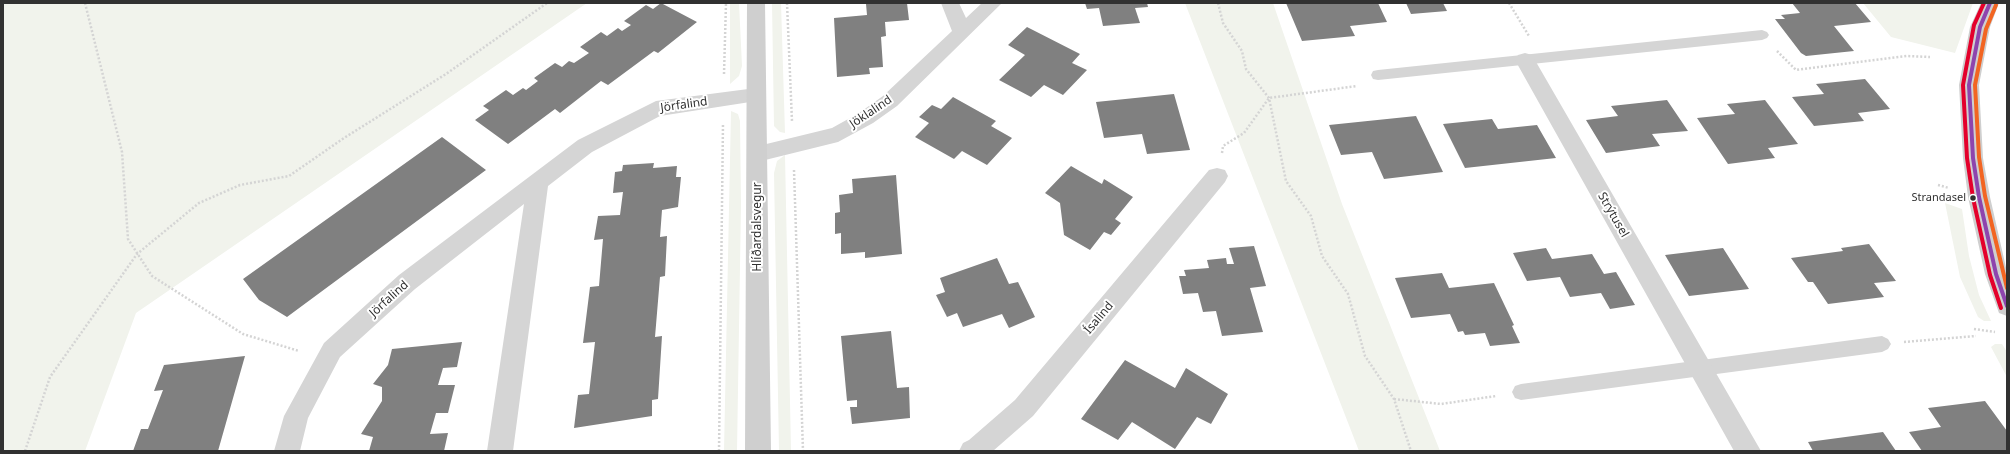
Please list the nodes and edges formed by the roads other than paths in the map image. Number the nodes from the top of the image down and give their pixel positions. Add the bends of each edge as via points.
1 (756, 3) edge
2 (950, 3) edge
3 (993, 3) edge
4 (1990, 3) edge
5 (962, 32) junction
6 (1762, 35) road end
7 (1534, 59) junction
8 (1378, 75) road end
9 (756, 95) junction
10 (757, 154) junction
11 (1217, 176) road end
12 (538, 184) junction
13 (2007, 306) edge
14 (1882, 344) road end
15 (1701, 369) junction
16 (1521, 392) road end
17 (287, 451) edge
18 (500, 451) edge
19 (758, 451) edge
20 (972, 451) edge
21 (1748, 451) edge

1 - 9 street, Hlíðardalsvegur
2 - 5 street
3 - 5 street, Jöklalind
4 - 13 street via 1980,27 1969,85 1973,158 1996,274
5 - 10 street, Jöklalind via 890,101 866,118 838,134
6 - 7 lane
7 - 8 lane
7 - 15 street, Strýtusel
9 - 10 street, Hlíðardalsvegur
9 - 12 street, Jörfalind via 656,109 585,146
10 - 19 street, Hlíðardalsvegur
11 - 20 street, Ísalind via 1024,408
12 - 17 street, Jörfalind via 407,282 332,350 296,416
12 - 18 street
14 - 15 lane
15 - 16 lane
15 - 21 street, Strýtusel

